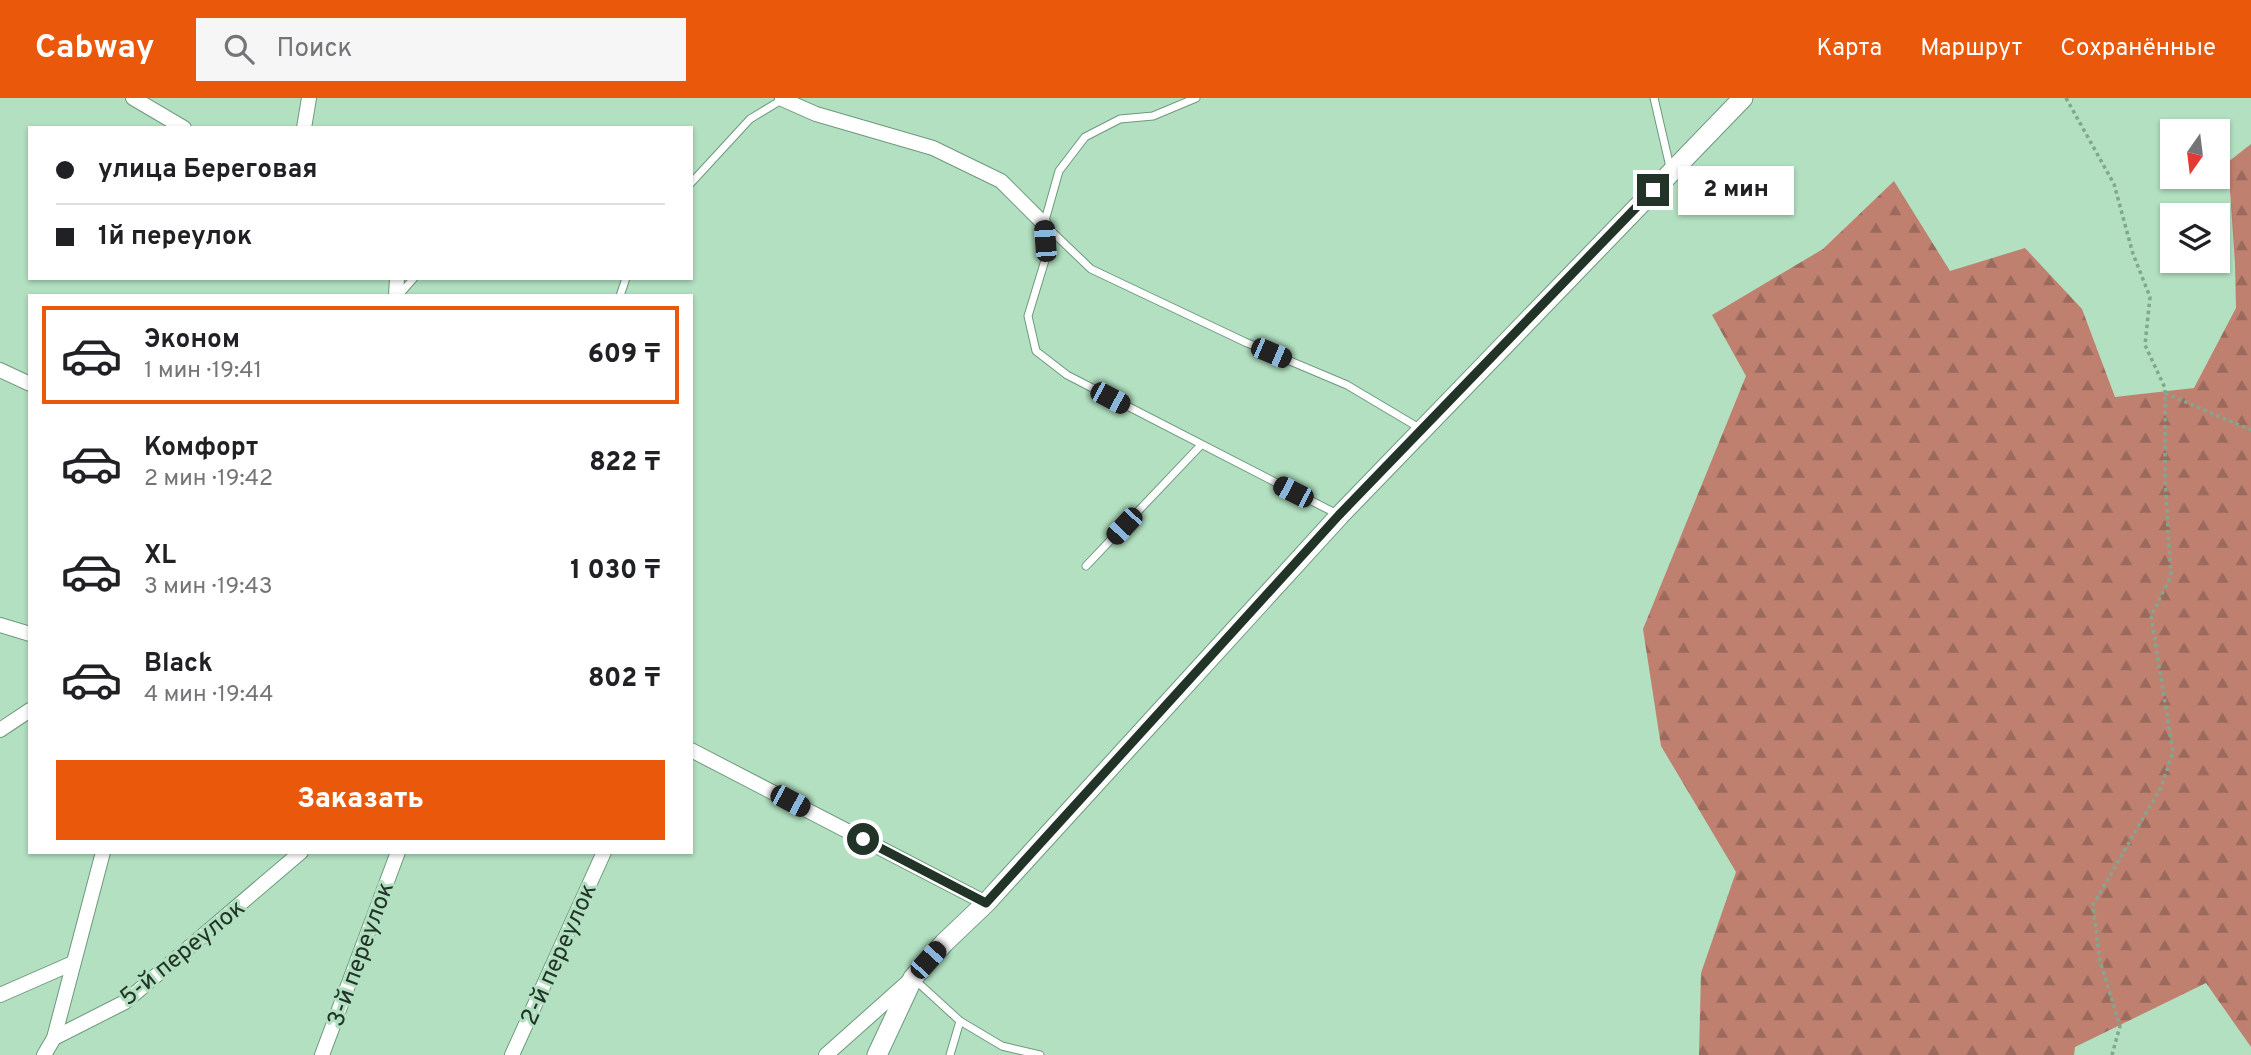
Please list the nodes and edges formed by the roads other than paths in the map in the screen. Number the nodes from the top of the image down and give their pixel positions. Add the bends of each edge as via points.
1 (133, 98) edge
2 (309, 98) edge
3 (1196, 98) edge
4 (1654, 98) edge
5 (1743, 98) edge
6 (783, 99) edge
7 (181, 126) edge
8 (304, 126) edge
9 (1671, 172) junction
10 (693, 181) edge
11 (1044, 224) junction
12 (412, 280) edge
13 (399, 294) edge
14 (0, 370) edge
15 (28, 383) edge
16 (1422, 429) junction
17 (1201, 445) junction
18 (1339, 515) junction
19 (1086, 566) dead end
20 (0, 625) edge
21 (28, 633) edge
22 (28, 711) edge
23 (0, 730) edge
24 (693, 751) edge
25 (102, 854) edge
26 (299, 854) edge
27 (397, 854) edge
28 (603, 854) edge
29 (986, 903) junction
30 (73, 963) junction
31 (913, 978) junction
32 (0, 995) edge
33 (960, 1021) junction
34 (54, 1038) junction
35 (44, 1055) edge
36 (323, 1055) edge
37 (512, 1055) edge
38 (826, 1055) edge
39 (877, 1055) edge
40 (950, 1055) edge
41 (1040, 1055) edge

1 - 7 street
2 - 8 street
3 - 11 lane via 1153,116 1120,119 1085,137 1059,172
4 - 9 lane
5 - 9 street
6 - 10 lane via 750,119
6 - 11 street via 816,114 944,153 1001,181
9 - 16 street
11 - 16 lane via 1091,269 1347,385
11 - 17 lane via 1046,257 1028,316 1036,351 1067,375
12 - 13 lane
14 - 15 street
16 - 18 street
17 - 18 lane
17 - 19 lane
18 - 29 street
20 - 21 street
22 - 23 street
24 - 29 street
25 - 30 street
26 - 34 street, 5-й переулок via 125,1002
27 - 36 street, 3-й переулок
28 - 37 street, 2-й переулок
29 - 31 street
30 - 32 street
30 - 34 street
31 - 33 lane
31 - 38 street
31 - 39 street
33 - 40 lane
33 - 41 lane via 1002,1046
34 - 35 street

